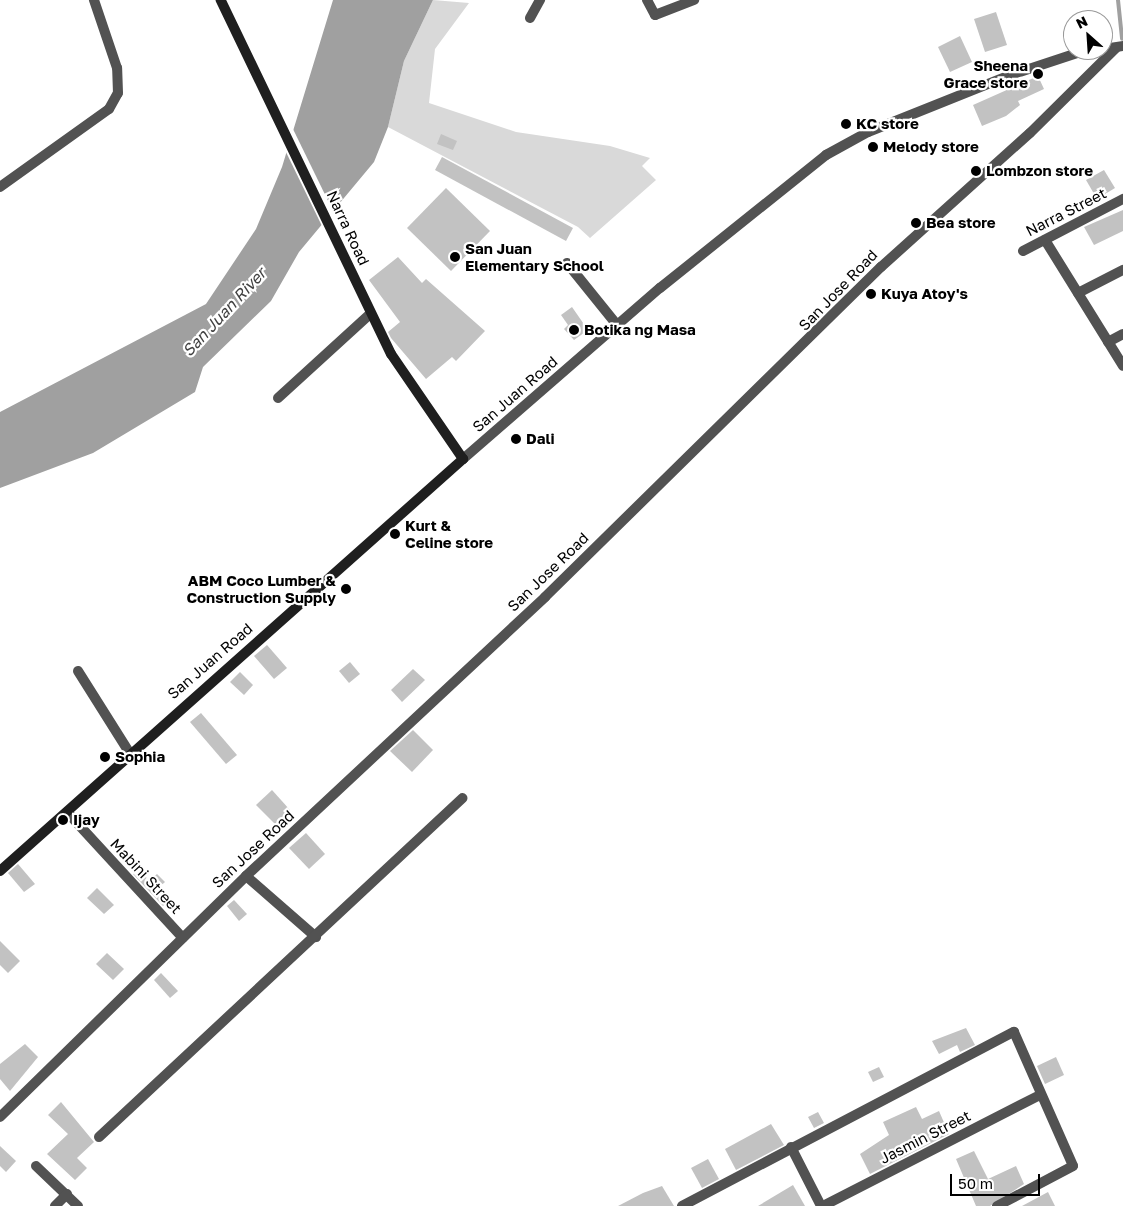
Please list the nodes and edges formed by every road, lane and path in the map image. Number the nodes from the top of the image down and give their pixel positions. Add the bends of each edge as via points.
1 (94, 0) edge
2 (221, 0) edge
3 (540, 0) edge
4 (647, 0) edge
5 (694, 0) edge
6 (530, 18) dead end
7 (1119, 47) edge
8 (0, 188) edge
9 (1123, 199) edge
10 (1045, 240) junction
11 (1023, 251) dead end
12 (567, 263) dead end
13 (1123, 270) edge
14 (1078, 293) junction
15 (370, 314) junction
16 (617, 325) junction
17 (1123, 334) edge
18 (1108, 342) junction
19 (1123, 366) edge
20 (278, 398) dead end
21 (463, 459) junction
22 (78, 671) dead end
23 (129, 752) junction
24 (462, 798) dead end
25 (67, 812) junction
26 (0, 871) edge
27 (246, 876) junction
28 (316, 937) junction
29 (183, 938) junction
30 (1040, 1095) junction
31 (0, 1117) edge
32 (99, 1137) dead end
33 (791, 1146) junction
34 (36, 1166) dead end
35 (67, 1194) junction
36 (55, 1206) edge
37 (78, 1206) edge
38 (682, 1206) edge
39 (822, 1206) edge
40 (997, 1206) edge

1 - 8 street via 117,68 118,93 109,109
2 - 15 main road, Narra Road via 342,249
3 - 6 street
4 - 5 street via 655,15
7 - 16 street, San Juan Road via 1077,53 1008,76 868,132 826,155
7 - 27 street, San Jose Road via 881,267 545,596
9 - 10 street, Narra Street
10 - 11 street, Narra Street
10 - 14 street
12 - 16 street
13 - 14 street
14 - 18 street
15 - 20 street
15 - 21 main road, Narra Road via 406,379
16 - 21 street, San Juan Road
17 - 18 street
18 - 19 street
21 - 23 main road, San Juan Road
22 - 23 street
23 - 25 main road, San Juan Road
24 - 28 street
25 - 26 main road, San Juan Road
25 - 29 street, Mabini Street
27 - 28 street
27 - 29 street, San Jose Road
28 - 32 street
29 - 31 street, San Jose Road
30 - 33 street via 1014,1032
30 - 39 street, Jasmin Street
30 - 40 street via 1073,1166
33 - 38 street
33 - 39 street
34 - 35 street
35 - 36 street
35 - 37 street

